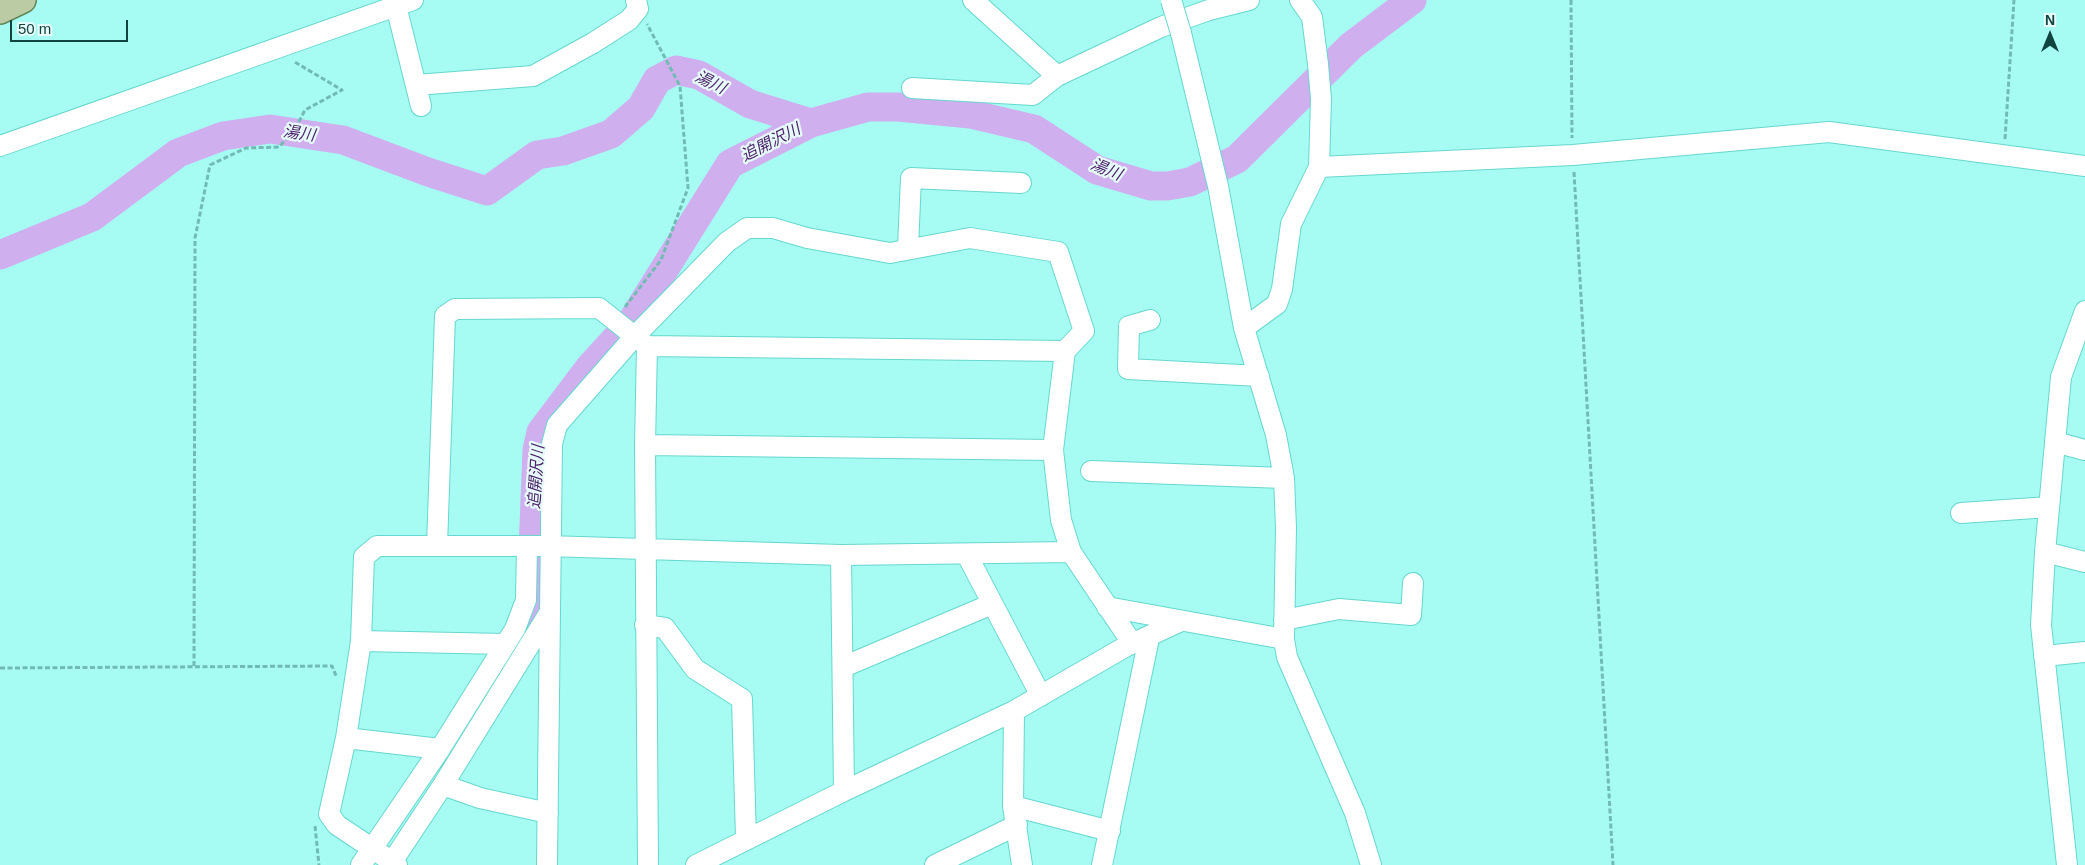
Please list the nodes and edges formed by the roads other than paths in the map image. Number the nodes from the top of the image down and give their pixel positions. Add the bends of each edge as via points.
1 (23, 0) edge
2 (973, 0) edge
3 (1171, 0) edge
4 (1248, 0) edge
5 (1300, 0) edge
6 (401, 2) edge
7 (637, 4) edge
8 (0, 12) edge
9 (1057, 76) junction
10 (416, 85) junction
11 (912, 88) dead end
12 (421, 106) dead end
13 (0, 146) edge
14 (2085, 166) edge
15 (1318, 167) junction
16 (1021, 183) dead end
17 (908, 248) junction
18 (1150, 320) dead end
19 (2083, 324) edge
20 (1244, 328) junction
21 (629, 331) junction
22 (1065, 351) junction
23 (1258, 376) junction
24 (2055, 442) junction
25 (645, 445) junction
26 (1053, 450) junction
27 (2085, 450) edge
28 (1091, 471) dead end
29 (1284, 478) junction
30 (2049, 507) junction
31 (1961, 513) dead end
32 (437, 546) junction
33 (539, 546) junction
34 (645, 550) junction
35 (1071, 552) junction
36 (2045, 552) junction
37 (841, 555) junction
38 (966, 555) junction
39 (2085, 562) edge
40 (1413, 583) dead end
41 (992, 604) junction
42 (1107, 607) junction
43 (548, 615) junction
44 (1179, 622) junction
45 (645, 625) junction
46 (1284, 630) junction
47 (1140, 640) junction
48 (361, 641) junction
49 (506, 644) junction
50 (2085, 652) edge
51 (2044, 656) junction
52 (843, 667) junction
53 (1041, 696) junction
54 (1014, 711) junction
55 (346, 738) junction
56 (440, 749) junction
57 (443, 785) junction
58 (844, 791) junction
59 (548, 813) junction
60 (1015, 815) junction
61 (1110, 831) junction
62 (746, 839) junction
63 (385, 858) edge
64 (709, 862) edge
65 (360, 865) edge
66 (547, 865) edge
67 (648, 865) edge
68 (935, 865) edge
69 (1022, 865) edge
70 (1102, 865) edge
71 (1371, 865) edge
72 (2067, 865) edge

1 - 8 main road
2 - 9 street
3 - 20 street, bridge via 1218,186
4 - 9 street via 1161,27
5 - 15 street via 1312,17 1318,64 1321,99
6 - 10 street
6 - 13 street
7 - 10 street via 629,20 593,44 533,76
9 - 11 street via 1033,95
10 - 12 street
14 - 15 street via 1829,132 1572,155
15 - 20 street via 1291,224 1277,304
16 - 17 street via 911,178
17 - 21 street via 890,253 807,238 773,228 747,228 727,242
17 - 22 street via 970,238 1058,252 1084,330
18 - 23 street via 1129,326 1128,369
19 - 24 street via 2061,377
20 - 23 street
21 - 22 street
21 - 25 street
21 - 32 street via 599,308 455,309 445,316
21 - 33 street via 557,425
22 - 26 street
23 - 29 street via 1276,435
24 - 27 street
24 - 30 street
25 - 26 street
25 - 34 street
26 - 35 street via 1057,499
28 - 29 street
29 - 46 street
30 - 31 street
30 - 36 street
32 - 33 street
32 - 48 street via 377,546 364,557
33 - 34 street
33 - 43 street
33 - 49 street via 526,600
34 - 37 street
34 - 45 street
35 - 38 street
35 - 42 street
36 - 39 street
36 - 51 street via 2041,625
37 - 38 street
37 - 52 street
38 - 41 street
40 - 46 street via 1411,616 1339,610
41 - 52 street
41 - 53 street
42 - 44 street
42 - 47 street
43 - 57 street
43 - 59 street
44 - 46 street
44 - 47 street
45 - 62 street via 665,628 695,669 742,699
45 - 67 street
46 - 71 street via 1292,671 1337,768
47 - 53 street
47 - 61 street
48 - 49 street
48 - 55 street
49 - 56 street
50 - 51 street
51 - 72 street
52 - 58 street
53 - 54 street
54 - 58 street
54 - 60 street
55 - 56 street
55 - 63 street via 329,814 337,825
56 - 63 street
57 - 59 street via 480,798
57 - 63 street
58 - 62 street
59 - 66 street
60 - 61 street
60 - 68 street
60 - 69 street
61 - 70 street
62 - 64 street
63 - 65 street

